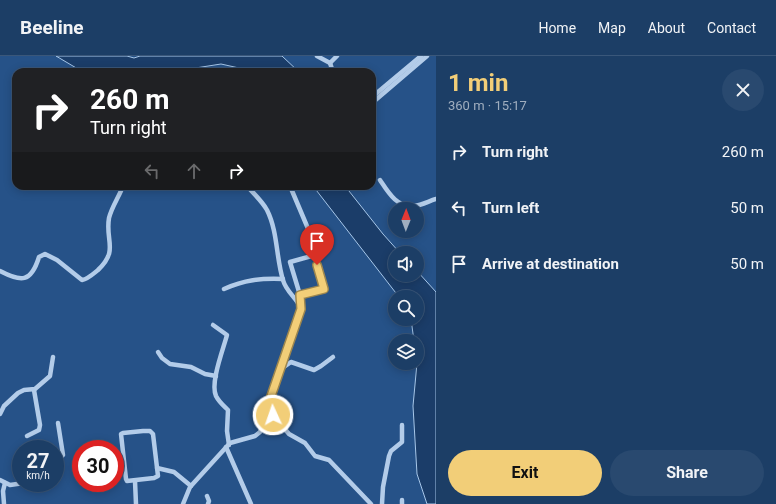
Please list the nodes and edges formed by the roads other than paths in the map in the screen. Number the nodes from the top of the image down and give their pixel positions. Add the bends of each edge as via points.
1 (317, 56) edge
2 (337, 56) edge
3 (421, 56) edge
4 (427, 56) edge
5 (330, 63) junction
6 (331, 68) edge
7 (376, 94) edge
8 (376, 100) edge
9 (380, 180) dead end
10 (121, 190) edge
11 (251, 190) edge
12 (292, 190) edge
13 (436, 200) edge
14 (315, 254) junction
15 (0, 270) edge
16 (282, 279) junction
17 (224, 289) dead end
18 (300, 295) junction
19 (300, 305) junction
20 (213, 325) dead end
21 (158, 352) dead end
22 (53, 357) dead end
23 (333, 357) dead end
24 (281, 369) junction
25 (216, 376) junction
26 (34, 390) junction
27 (269, 402) junction
28 (0, 414) edge
29 (58, 423) dead end
30 (402, 425) dead end
31 (27, 436) dead end
32 (61, 440) edge
33 (227, 446) junction
34 (157, 468) junction
35 (2, 481) edge
36 (135, 481) junction
37 (12, 484) edge
38 (191, 486) junction
39 (208, 496) dead end
40 (4, 504) edge
41 (136, 504) edge
42 (183, 504) edge
43 (208, 504) edge
44 (251, 504) edge
45 (371, 504) edge
46 (382, 504) edge

1 - 5 street
2 - 5 street
3 - 7 street
4 - 8 street
5 - 6 street
9 - 13 street via 393,198 401,204 413,206
10 - 15 street via 109,219 110,254 105,263 87,278 82,280 45,254 39,257 32,273 21,279
11 - 16 street via 262,202 270,217
12 - 14 street via 312,238
14 - 18 street via 290,262
14 - 18 street via 324,289
16 - 17 street via 257,278
16 - 19 street via 287,291
18 - 19 street
19 - 24 street via 301,309
20 - 25 street via 227,335
21 - 25 street via 170,364 191,367
22 - 26 street via 50,376
23 - 24 street via 314,370 291,362
24 - 27 street
25 - 33 street via 216,396 228,410
26 - 28 street via 18,393 4,406
26 - 31 street via 40,425 39,430
27 - 33 street via 260,432
27 - 45 street via 273,415 289,434 304,442 315,456 328,460
29 - 32 street
30 - 46 street via 402,442 392,451 387,462
33 - 38 street
33 - 44 street
34 - 36 street via 157,478
34 - 36 street via 152,432 122,433 126,479
34 - 38 street via 174,472
35 - 37 street
35 - 40 street
36 - 41 street
38 - 42 street
39 - 43 street

